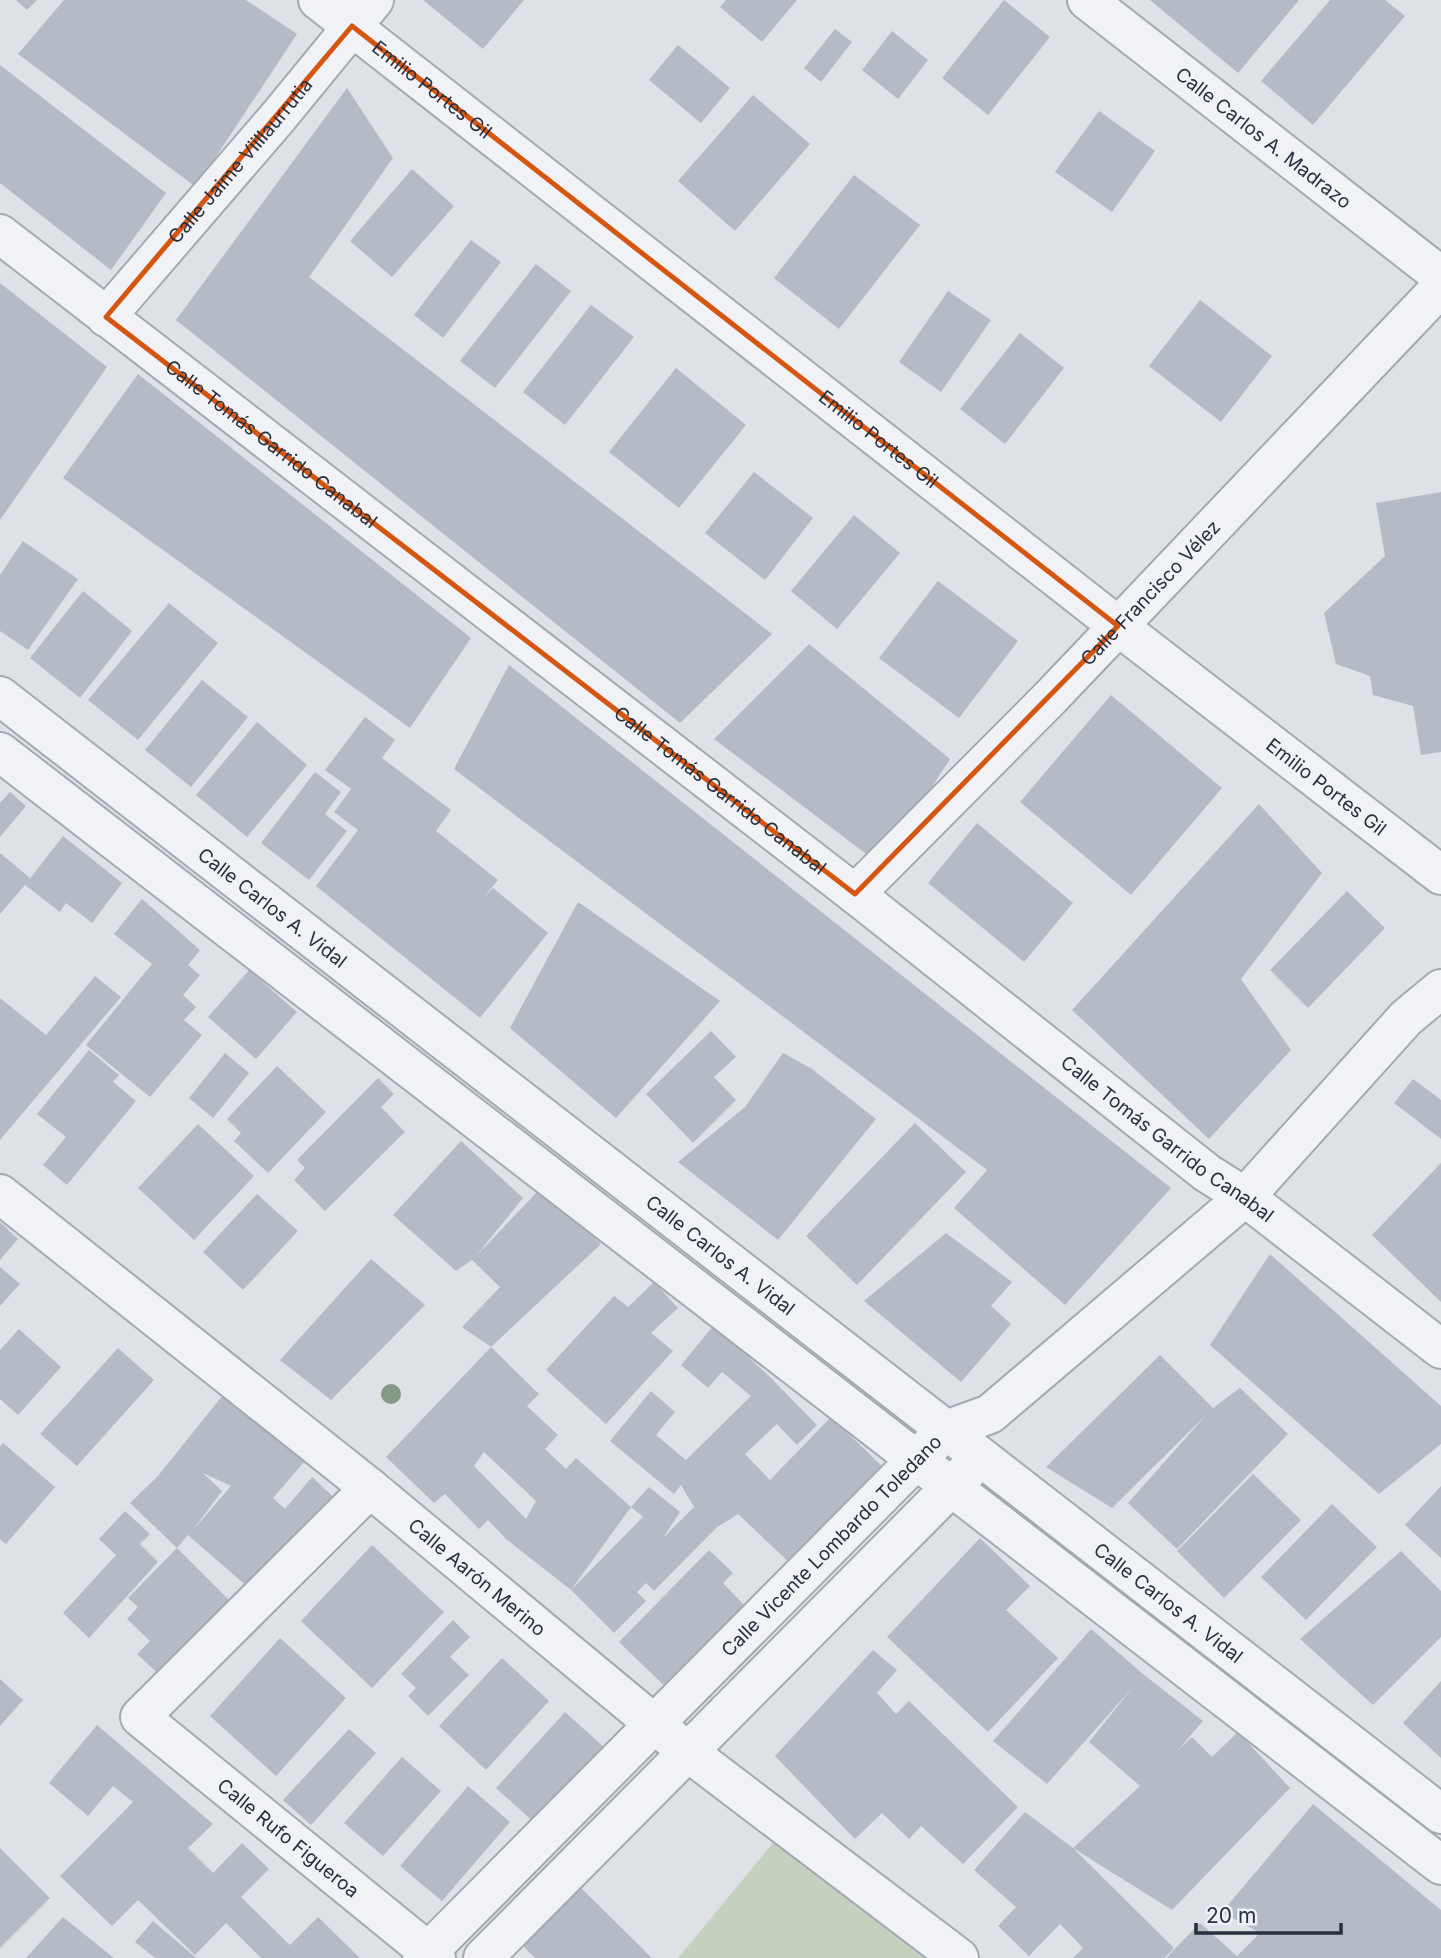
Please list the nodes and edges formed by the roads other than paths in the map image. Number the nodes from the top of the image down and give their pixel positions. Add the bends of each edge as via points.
1 (318, 0) edge
2 (1087, 0) edge
3 (363, 13) edge
4 (0, 234) edge
5 (1441, 276) edge
6 (1441, 288) edge
7 (106, 317) junction
8 (1118, 626) junction
9 (0, 696) edge
10 (0, 752) edge
11 (1441, 875) edge
12 (855, 894) junction
13 (1441, 989) edge
14 (0, 1194) edge
15 (1245, 1197) junction
16 (1441, 1349) edge
17 (990, 1414) junction
18 (946, 1430) junction
19 (981, 1457) junction
20 (916, 1459) junction
21 (951, 1487) junction
22 (370, 1488) junction
23 (655, 1722) junction
24 (688, 1752) junction
25 (1441, 1814) edge
26 (1441, 1865) edge
27 (428, 1956) edge
28 (483, 1958) edge
29 (959, 1958) edge

1 - 3 street, Emilio Portes Gil
2 - 5 street, Calle Carlos A. Madrazo
3 - 7 street, Calle Jaime Viillaurrutia
3 - 8 street, Emilio Portes Gil
4 - 7 street, Calle Tomás Garrido Canabal
6 - 8 street, Calle Francisco Vélez
7 - 12 street, Calle Tomás Garrido Canabal
8 - 11 street, Emilio Portes Gil
8 - 12 street, Calle Francisco Vélez
9 - 18 street, Calle Carlos A. Vidal
10 - 20 street
12 - 15 street, Calle Tomás Garrido Canabal via 1207,1173
13 - 15 street via 1406,1018
14 - 22 street, Calle Aarón Merino
15 - 16 street, Calle Tomás Garrido Canabal
15 - 17 street
17 - 18 street, Calle Vicente Lombardo Toledano
17 - 19 street
18 - 19 street, Calle Carlos A. Vidal
18 - 20 street, Calle Vicente Lombardo Toledano
19 - 21 street
19 - 25 street, Calle Carlos A. Vidal
20 - 21 street
20 - 23 street, Calle Vicente Lombardo Toledano
21 - 24 street
21 - 26 street
22 - 23 street, Calle Aarón Merino
22 - 27 street, Calle Rufo Figueroa via 140,1717
23 - 24 street, Calle Aarón Merino
23 - 27 street, Calle Vicente Lombardo Toledano
24 - 28 street
24 - 29 street, Calle Aarón Merino

